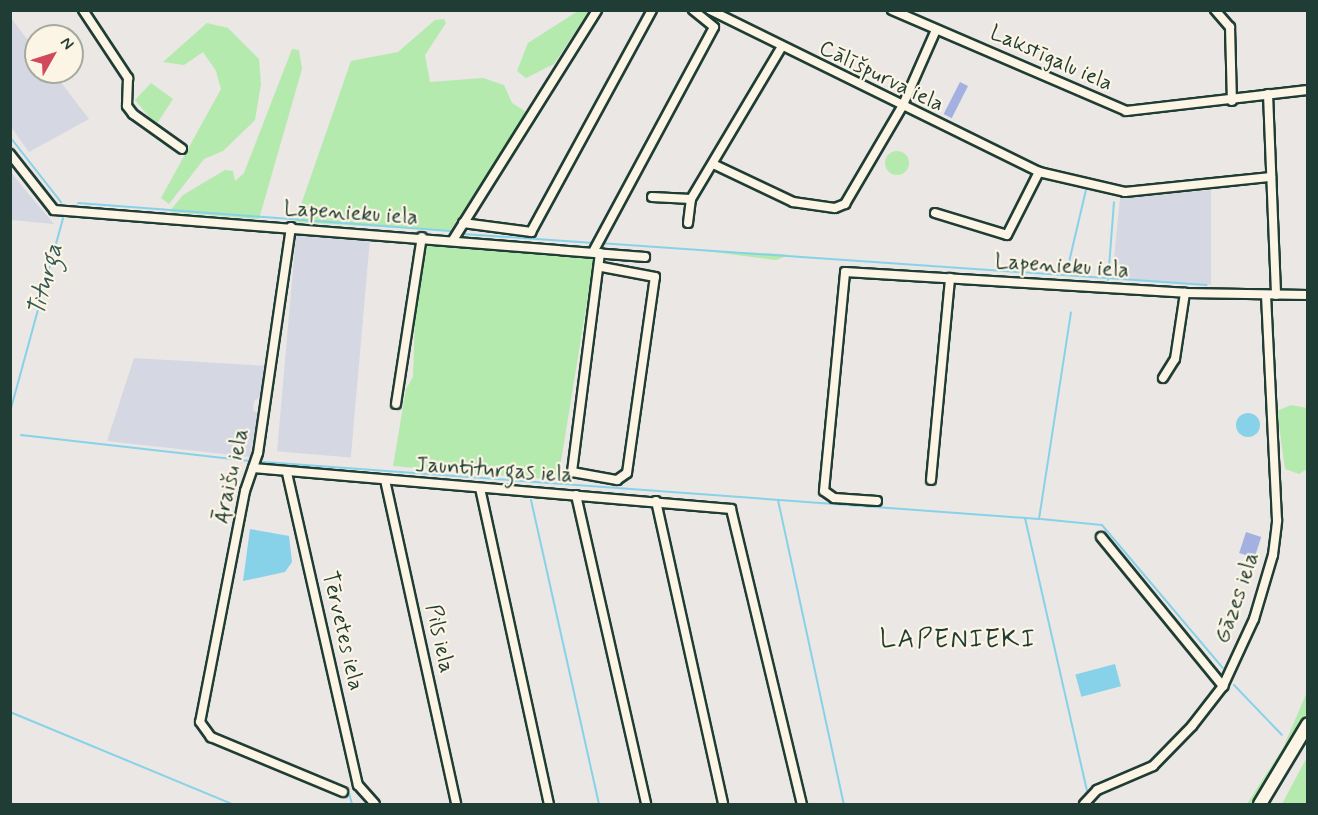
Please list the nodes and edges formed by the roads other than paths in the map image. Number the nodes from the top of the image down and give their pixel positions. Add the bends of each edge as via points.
1 (83, 10) edge
2 (597, 10) edge
3 (651, 10) edge
4 (693, 10) edge
5 (710, 10) edge
6 (892, 10) edge
7 (1215, 10) edge
8 (936, 30) junction
9 (781, 48) junction
10 (1308, 90) edge
11 (1268, 94) junction
12 (1232, 101) junction
13 (902, 107) junction
14 (182, 149) dead end
15 (10, 154) edge
16 (713, 164) junction
17 (1039, 172) junction
18 (1271, 177) junction
19 (652, 197) dead end
20 (691, 199) junction
21 (935, 213) dead end
22 (463, 223) junction
23 (688, 223) dead end
24 (291, 227) junction
25 (422, 237) junction
26 (453, 240) junction
27 (597, 252) junction
28 (645, 257) dead end
29 (602, 267) junction
30 (950, 278) junction
31 (1185, 293) junction
32 (1276, 295) junction
33 (1266, 296) junction
34 (1308, 296) edge
35 (1163, 378) dead end
36 (396, 404) dead end
37 (254, 468) junction
38 (287, 473) junction
39 (386, 480) junction
40 (931, 480) dead end
41 (480, 488) junction
42 (576, 495) junction
43 (656, 501) junction
44 (877, 501) dead end
45 (1101, 537) dead end
46 (1223, 686) junction
47 (1308, 724) edge
48 (343, 792) dead end
49 (375, 804) edge
50 (456, 804) edge
51 (549, 804) edge
52 (646, 804) edge
53 (723, 804) edge
54 (802, 804) edge
55 (1084, 804) edge
56 (1260, 804) edge

1 - 14 street via 128,78 127,106
2 - 22 street
3 - 22 street via 531,232
4 - 27 street via 714,27
5 - 9 street, Cālīšpurva iela
6 - 8 street, Lakstīgalu iela
7 - 12 street via 1230,27
8 - 12 street, Lakstīgalu iela via 1126,111
8 - 13 street
9 - 13 street, Cālīšpurva iela
9 - 16 street
10 - 11 street, Lakstīgalu iela
11 - 12 street, Lakstīgalu iela
11 - 18 street
13 - 16 street via 856,190 835,208 793,202
13 - 17 street, Cālīšpurva iela
15 - 24 street, Lapenieku iela via 54,210
16 - 20 street
17 - 18 street, Cālīšpurva iela via 1125,192
17 - 21 street via 1007,236
18 - 32 street
19 - 20 street
20 - 23 street
22 - 26 street
24 - 25 street, Lapenieku iela
24 - 37 street, Āraišu iela
25 - 26 street, Lapenieku iela
25 - 36 street
26 - 27 street, Lapenieku iela
27 - 28 street, Lapenieku iela
27 - 29 street
29 - 29 street via 572,472 617,480 627,473 655,277
30 - 31 street, Lapenieku iela
30 - 40 street
30 - 44 street, Lapenieku iela via 845,272 824,491 834,498
31 - 33 street, Lapenieku iela
31 - 35 street via 1174,359
32 - 33 street, Lapenieku iela
32 - 34 street, Lapenieku iela
33 - 46 street, Gāzes iela via 1276,532 1254,619
37 - 38 street, Jauntiturgas iela
37 - 48 street, Āraišu iela via 200,712 204,730 211,737
38 - 39 street, Jauntiturgas iela
38 - 49 street, Tērvetes iela via 358,784
39 - 41 street, Jauntiturgas iela
39 - 50 street, Pils iela
41 - 42 street, Jauntiturgas iela
41 - 51 street
42 - 43 street, Jauntiturgas iela
42 - 52 street
43 - 53 street
43 - 54 street, Jauntiturgas iela via 731,509
45 - 46 street
46 - 55 street, Gāzes iela via 1153,766 1097,790
47 - 56 main road

